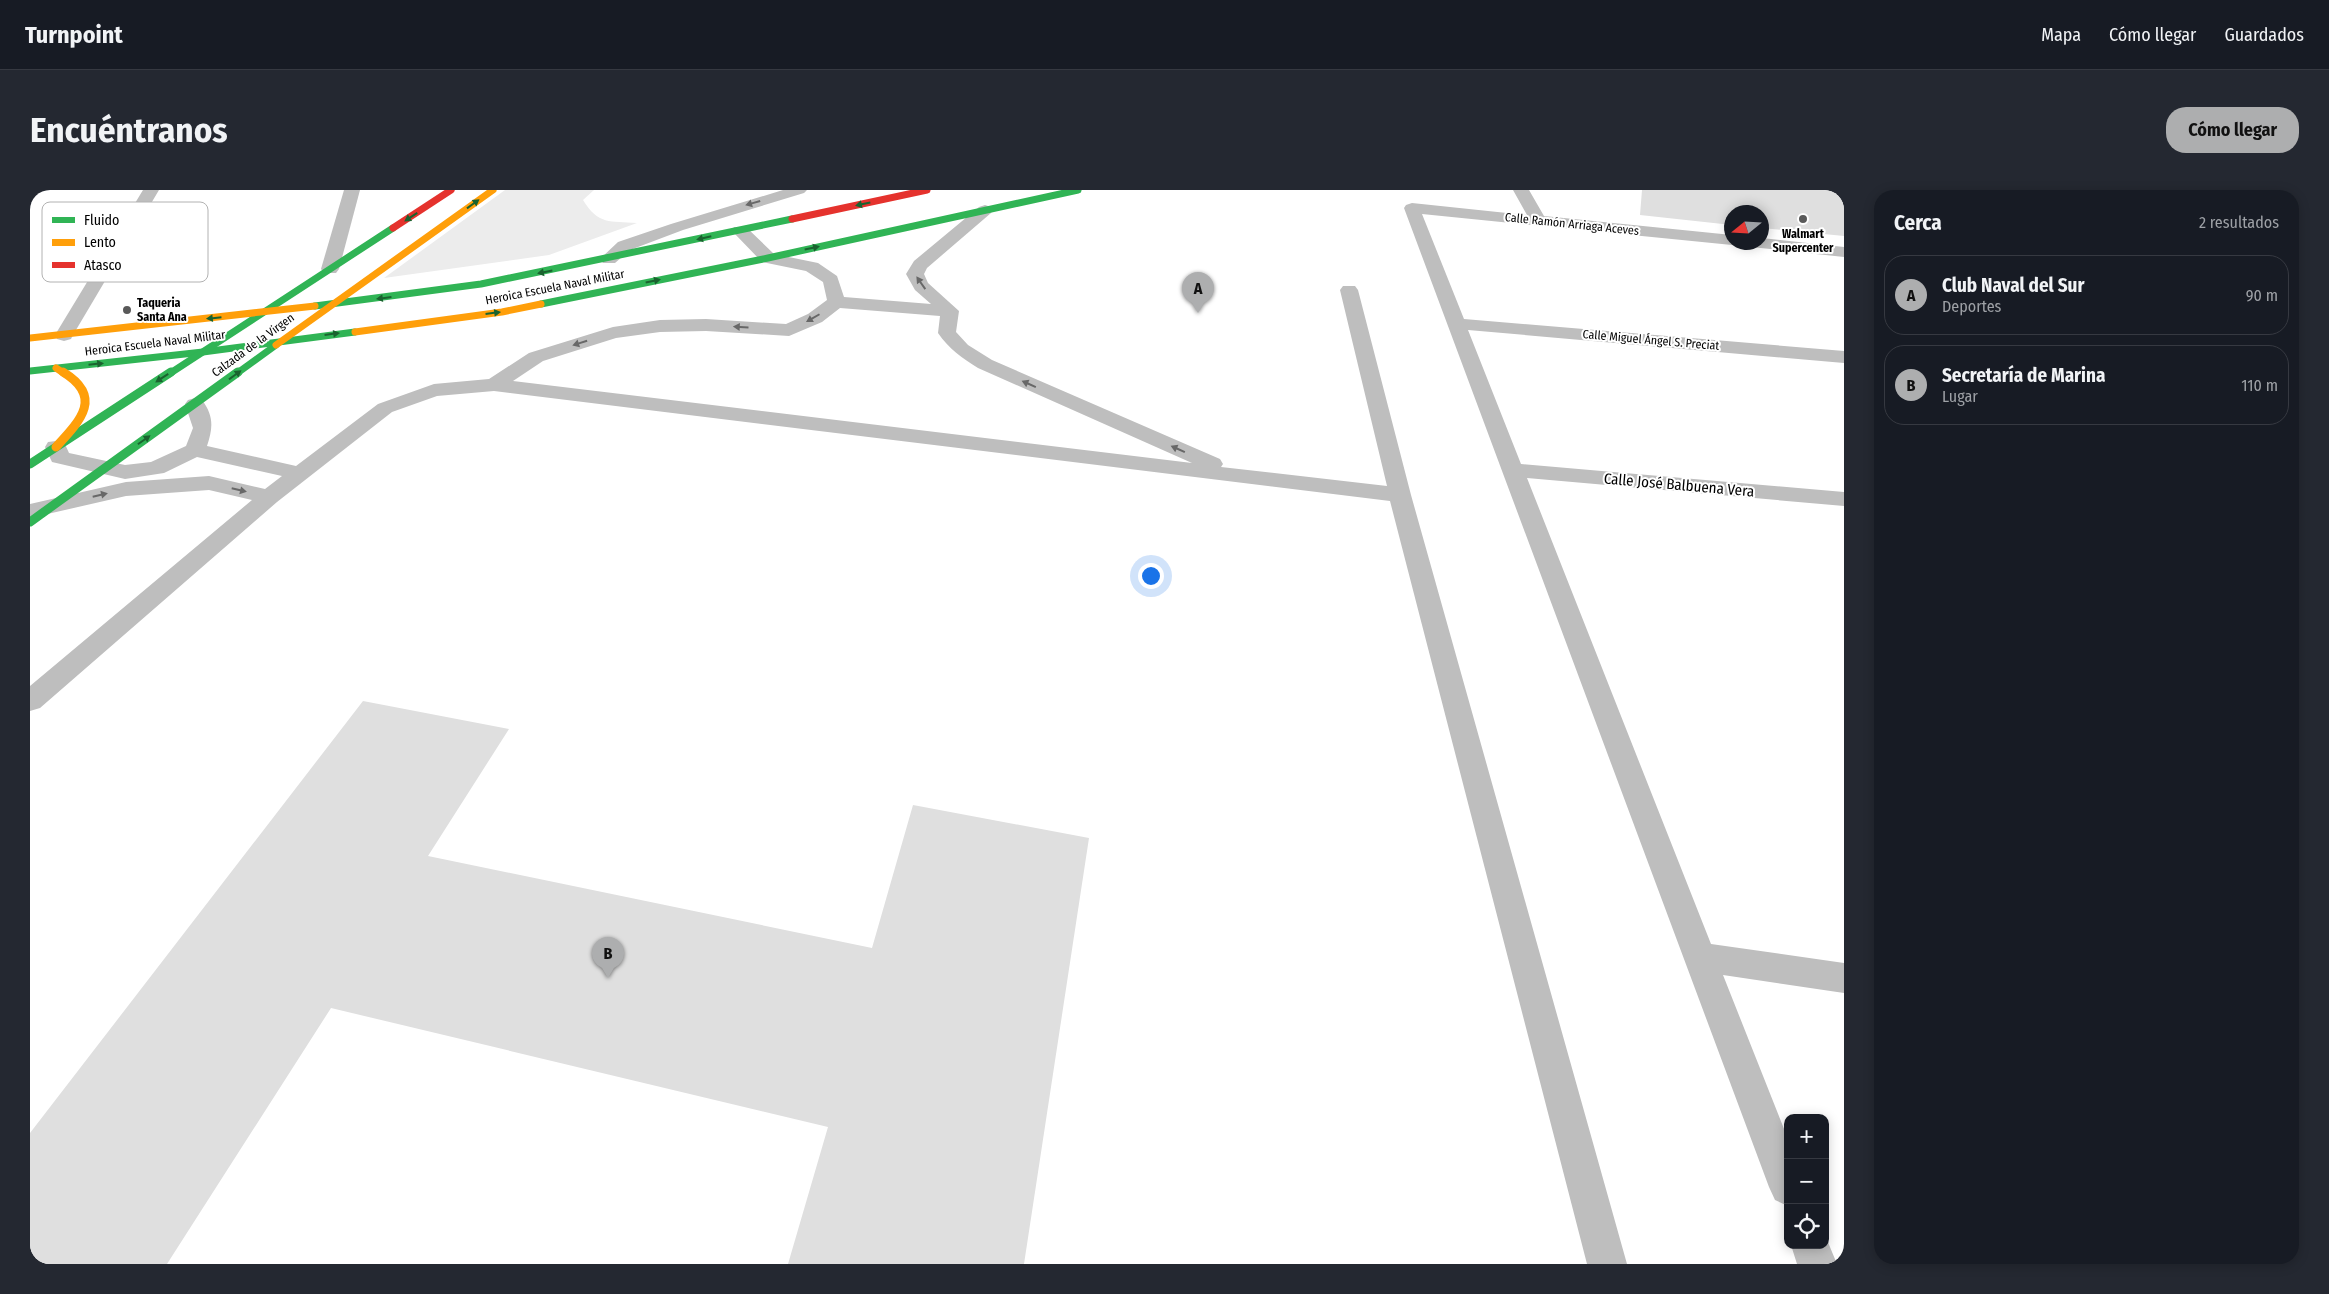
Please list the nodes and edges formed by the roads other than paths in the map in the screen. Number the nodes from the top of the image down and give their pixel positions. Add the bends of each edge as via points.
1 (151, 190) edge
2 (352, 190) edge
3 (451, 190) edge
4 (492, 190) edge
5 (800, 190) edge
6 (927, 190) edge
7 (1078, 190) edge
8 (1521, 190) edge
9 (144, 202) edge
10 (984, 210) junction
11 (1537, 220) junction
12 (740, 230) junction
13 (1724, 239) edge
14 (1769, 244) edge
15 (1844, 252) edge
16 (768, 258) junction
17 (610, 259) junction
18 (330, 269) junction
19 (96, 282) edge
20 (1349, 290) dead end
21 (836, 302) junction
22 (334, 304) junction
23 (950, 311) junction
24 (263, 313) junction
25 (1458, 324) junction
26 (64, 335) junction
27 (30, 338) edge
28 (284, 340) junction
29 (203, 352) junction
30 (1844, 356) edge
31 (56, 368) junction
32 (30, 371) edge
33 (494, 385) junction
34 (195, 404) junction
35 (56, 448) junction
36 (195, 450) junction
37 (30, 464) edge
38 (104, 468) junction
39 (1514, 470) junction
40 (298, 473) junction
41 (1238, 475) junction
42 (1400, 495) junction
43 (269, 497) junction
44 (1844, 499) edge
45 (52, 506) junction
46 (30, 512) edge
47 (30, 522) edge
48 (30, 701) edge
49 (1700, 957) junction
50 (1844, 978) edge
51 (1784, 1177) edge
52 (1811, 1249) edge
53 (1607, 1264) edge
54 (1817, 1264) edge

1 - 9 street
2 - 18 street
3 -> 18 main road, Calzada de la Virgen
22 -> 4 main road, Calzada de la Virgen
5 -> 17 street via 677,226 624,246
6 -> 12 main road, Heroica Escuela Naval Militar
7 - 10 main road, Heroica Escuela Naval Militar
8 - 11 street
16 -> 10 main road, Heroica Escuela Naval Militar
23 -> 10 street via 921,286 915,274 920,265
11 - 13 street, Calle Ramón Arriaga Aceves
11 - 25 street, Calle Ramón Arriaga Aceves via 1412,208
12 - 16 street
12 -> 17 main road, Heroica Escuela Naval Militar
14 - 15 street
16 - 21 street via 812,267 831,280
28 -> 16 main road, Heroica Escuela Naval Militar via 502,312
17 -> 22 main road, Heroica Escuela Naval Militar via 473,285
18 - 24 main road, Calzada de la Virgen
19 - 26 street
20 - 42 street
21 - 23 street
21 -> 33 street via 815,318 789,330 706,325 613,332 536,357
22 - 24 main road, Heroica Escuela Naval Militar
22 - 28 main road, Calzada de la Virgen
41 -> 23 street via 985,364 961,349 947,333
24 -> 26 main road, Heroica Escuela Naval Militar
24 - 29 main road, Calzada de la Virgen
25 - 30 street, Calle Miguel Ángel S. Preciat
25 - 39 street
26 - 27 main road, Heroica Escuela Naval Militar
28 - 29 main road, Heroica Escuela Naval Militar
34 -> 28 main road, Calzada de la Virgen
31 -> 29 main road, Heroica Escuela Naval Militar
29 -> 35 main road, Calzada de la Virgen
31 - 32 main road, Heroica Escuela Naval Militar
31 - 35 main road via 78,379 87,396 80,420
33 - 40 street via 434,390 385,408
33 - 41 street
34 - 36 street via 203,428
38 -> 34 main road, Calzada de la Virgen
35 - 37 main road, Calzada de la Virgen
35 - 38 street via 60,457
36 - 38 street via 156,468 125,472
36 - 40 street
38 - 45 main road, Calzada de la Virgen
39 - 44 street, Calle José Balbuena Vera
39 - 49 street
40 - 43 street
41 - 42 street
42 - 53 street
45 -> 43 street via 126,489 209,483
43 - 48 street
45 - 46 street
45 - 47 main road, Calzada de la Virgen
49 - 50 street
49 - 51 street
52 - 54 street

